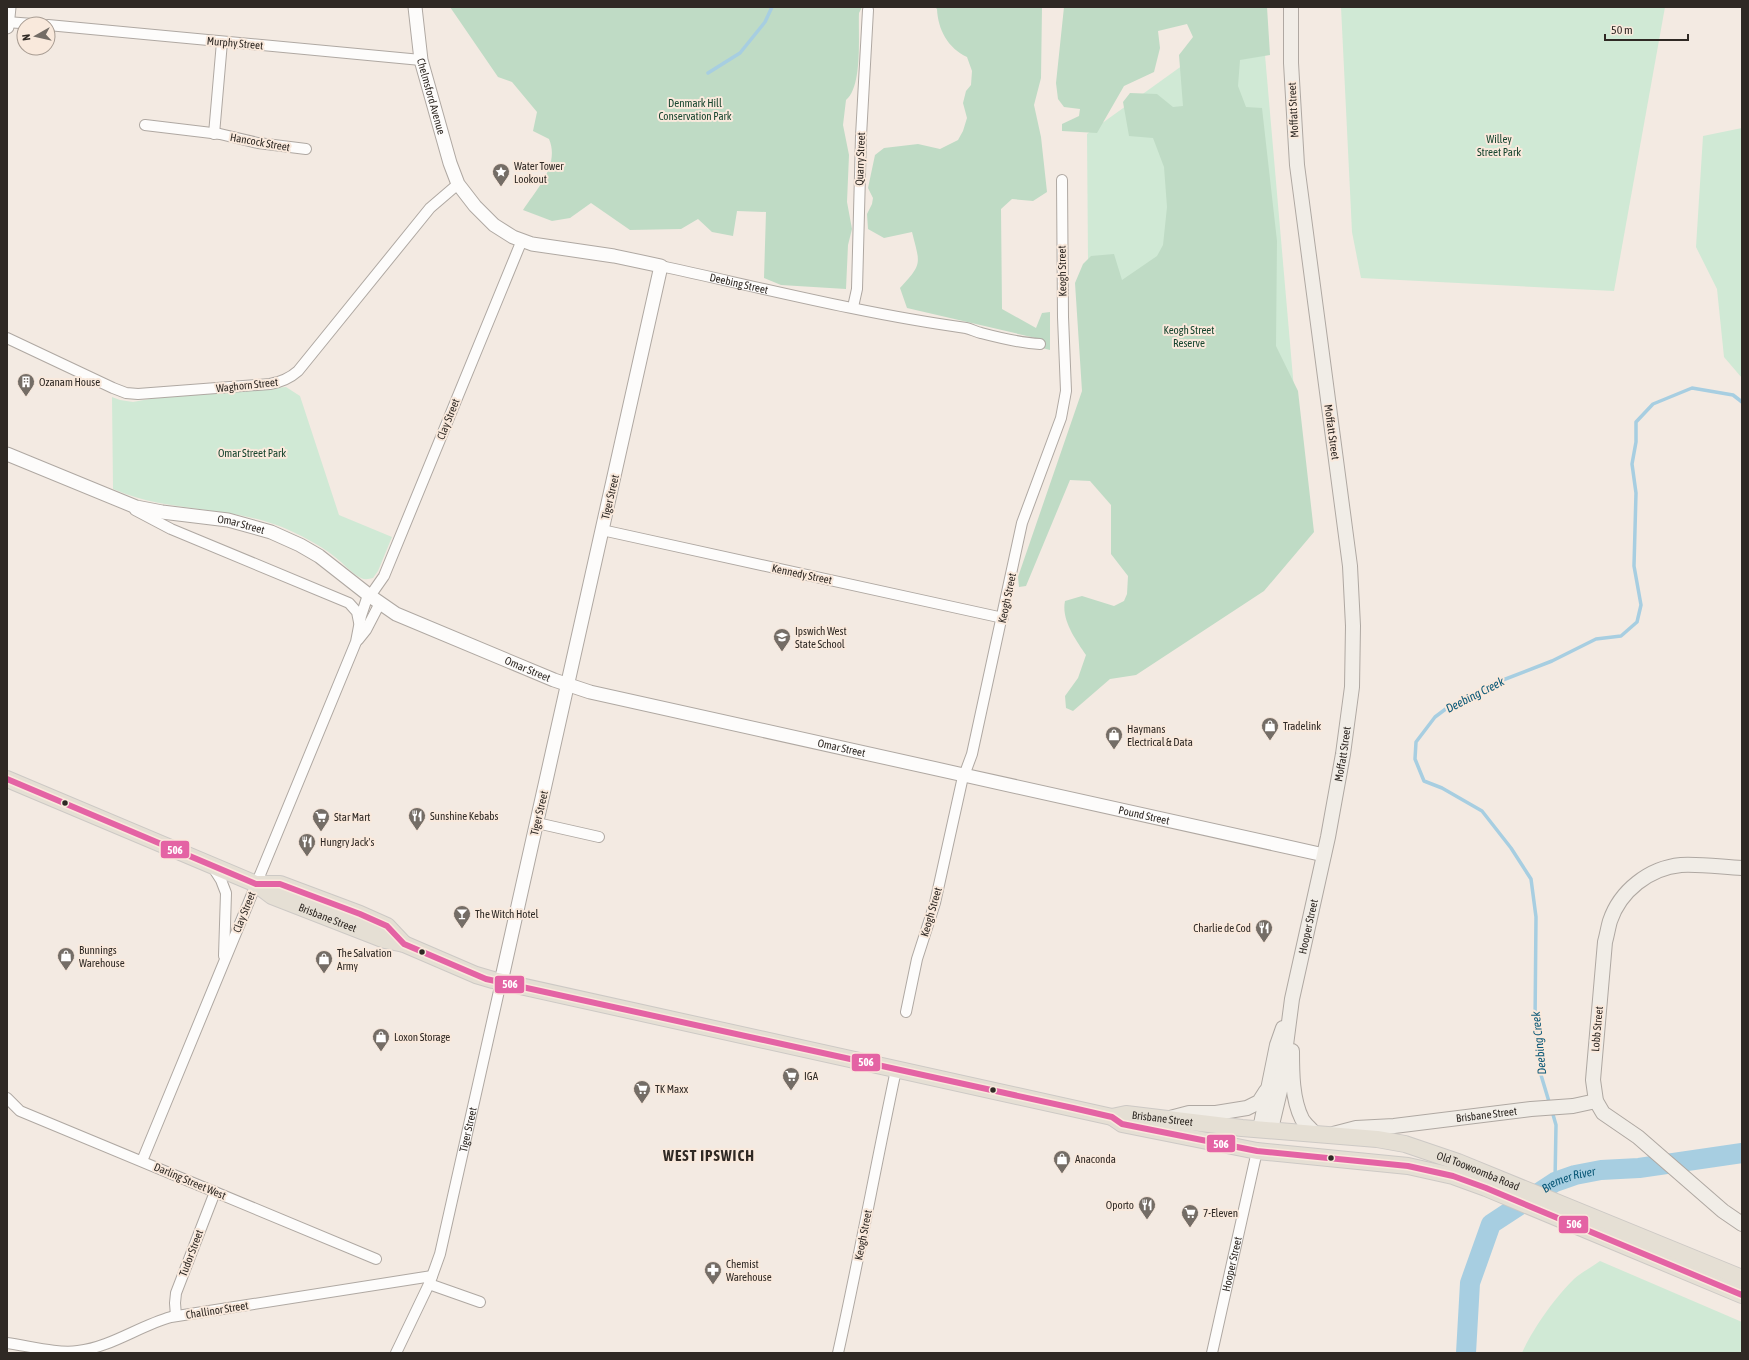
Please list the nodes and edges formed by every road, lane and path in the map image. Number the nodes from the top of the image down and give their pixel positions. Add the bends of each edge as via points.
1 (9, 7) edge
2 (415, 7) edge
3 (1291, 7) edge
4 (868, 10) dead end
5 (7, 22) edge
6 (56, 26) edge
7 (7, 27) edge
8 (222, 42) junction
9 (422, 60) junction
10 (145, 125) dead end
11 (214, 134) junction
12 (306, 149) dead end
13 (1062, 180) dead end
14 (458, 184) junction
15 (522, 240) junction
16 (661, 266) junction
17 (853, 307) junction
18 (7, 338) edge
19 (1040, 344) dead end
20 (7, 454) edge
21 (118, 500) junction
22 (602, 530) junction
23 (373, 598) junction
24 (1002, 618) junction
25 (359, 628) junction
26 (356, 642) junction
27 (568, 685) junction
28 (965, 774) junction
29 (7, 779) edge
30 (537, 823) junction
31 (599, 837) dead end
32 (1324, 855) junction
33 (212, 866) junction
34 (1742, 868) edge
35 (256, 884) junction
36 (224, 962) junction
37 (501, 982) junction
38 (1292, 999) junction
39 (906, 1012) dead end
40 (896, 1070) junction
41 (1268, 1088) junction
42 (7, 1098) edge
43 (1596, 1101) junction
44 (1112, 1117) junction
45 (1166, 1120) junction
46 (1265, 1129) junction
47 (1314, 1133) junction
48 (1331, 1134) junction
49 (1257, 1151) junction
50 (142, 1161) junction
51 (1456, 1169) junction
52 (215, 1192) junction
53 (1742, 1224) edge
54 (1639, 1245) junction
55 (376, 1259) dead end
56 (1742, 1278) edge
57 (430, 1280) junction
58 (1742, 1295) edge
59 (480, 1302) dead end
60 (176, 1316) junction
61 (7, 1343) edge
62 (54, 1351) edge
63 (396, 1353) edge
64 (838, 1353) edge
65 (1212, 1353) edge

1 - 5 street
2 - 9 street, Chelmsford Avenue
3 - 32 main road, Moffatt Street via 1291,63 1297,166 1350,566 1353,626 1352,687 1343,754
4 - 17 street, Quarry Street via 861,136 857,288
5 - 7 street
6 - 8 street, Murphy Street
8 - 9 street, Murphy Street
8 - 11 street, Hancock Street
9 - 14 street, Chelmsford Avenue
10 - 11 street, Hancock Street
11 - 12 street, Hancock Street
13 - 24 street, Keogh Street via 1066,391 1061,418 1022,523
14 - 15 street, Deebing Street via 494,225
14 - 18 street, Waghorn Street via 430,208 298,371 280,382 126,393
15 - 16 street, Deebing Street via 532,244
15 - 23 street, Clay Street
16 - 17 street, Deebing Street
16 - 22 street, Tiger Street
17 - 19 street, Deebing Street
20 - 21 street, Omar Street
21 - 23 street, Omar Street via 148,510 228,520 271,532 319,556
21 - 25 street, Omar Street via 171,529 349,603 357,613
22 - 24 street, Kennedy Street
22 - 27 street, Tiger Street
23 - 25 street, Clay Street
23 - 26 street, Clay Street via 366,630
23 - 27 street, Omar Street via 400,616
24 - 28 street, Keogh Street via 972,754
25 - 26 street, Clay Street
26 - 35 street, Clay Street
27 - 28 street, Omar Street via 590,692
27 - 30 street, Tiger Street
28 - 32 street, Pound Street via 1012,787
28 - 39 street, Keogh Street via 935,903 917,959
29 - 33 main road, Brisbane Street
30 - 31 street
30 - 37 street, Tiger Street
32 - 38 main road, Hooper Street
33 - 35 main road, Brisbane Street
33 - 36 street via 226,893
34 - 43 main road, Lobb Street via 1680,866 1658,871 1638,882 1622,899 1610,921 1605,942 1593,1080
35 - 36 street, Clay Street
35 - 37 main road, Brisbane Street via 272,896 385,940 404,944 476,975
36 - 50 street, Clay Street
37 - 40 main road, Brisbane Street
37 - 57 street, Tiger Street via 440,1254
38 - 41 main road, Hooper Street via 1277,1045
38 - 46 main road, Hooper Street via 1284,1062
38 - 47 main road via 1295,1092 1302,1118
40 - 44 main road, Brisbane Street
40 - 64 street, Keogh Street
41 - 45 main road via 1261,1100 1249,1107 1216,1113 1190,1113
41 - 46 main road, Hooper Street
42 - 50 street, Darling Street West via 20,1110
43 - 48 main road, Brisbane Street via 1573,1106 1530,1108 1394,1126 1356,1128
43 - 53 main road, Lobb Street via 1607,1117 1638,1137
44 - 45 main road, Brisbane Street via 1126,1114
44 - 49 main road, Old Toowoomba Road via 1122,1124
45 - 46 main road, Brisbane Street
46 - 47 main road, Old Toowoomba Road
46 - 49 main road, Hooper Street
47 - 48 main road, Old Toowoomba Road
48 - 51 main road, Old Toowoomba Road via 1391,1141 1427,1151
49 - 51 main road, Old Toowoomba Road
49 - 65 street, Hooper Street
50 - 52 street, Darling Street West
51 - 54 main road, Old Toowoomba Road
52 - 55 street, Darling Street West
52 - 60 street, Tudor Street via 176,1293
54 - 56 main road, Old Toowoomba Road
54 - 58 main road, Old Toowoomba Road
57 - 59 street
57 - 60 street, Challinor Street
57 - 63 street, Tiger Street
60 - 62 street, Challinor Street via 89,1349
61 - 62 street, Challinor Street

